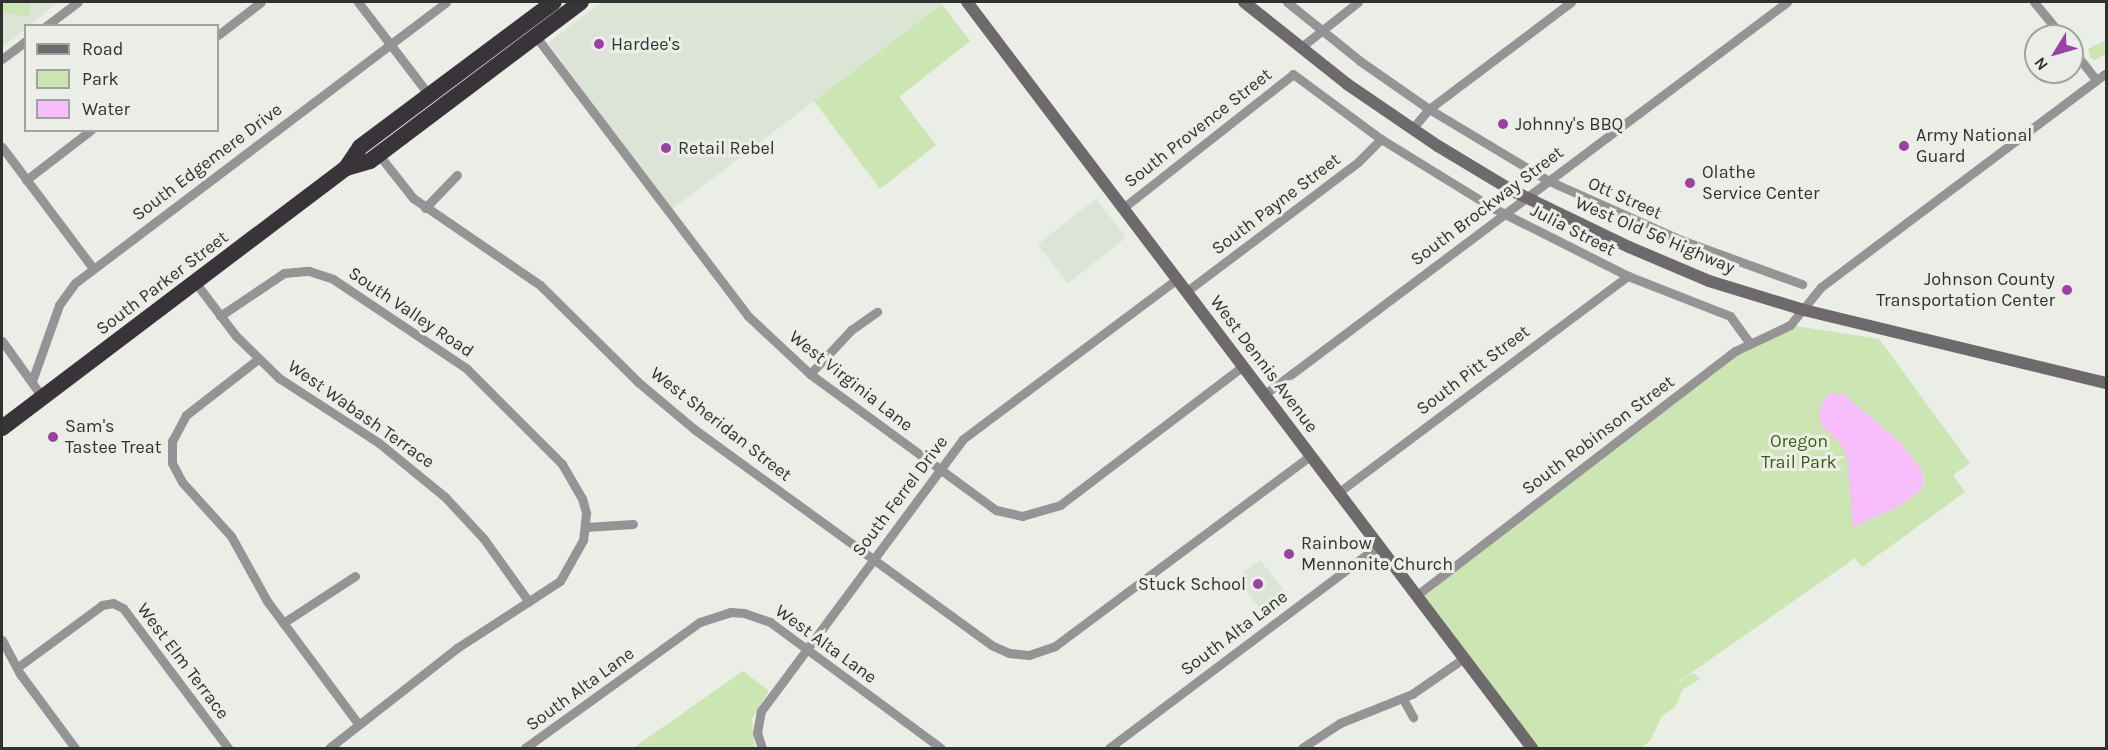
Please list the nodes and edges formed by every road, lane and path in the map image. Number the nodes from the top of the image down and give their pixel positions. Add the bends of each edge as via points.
1 (78, 2) edge
2 (261, 2) edge
3 (358, 2) edge
4 (446, 2) edge
5 (554, 2) edge
6 (581, 2) edge
7 (967, 2) edge
8 (1244, 2) edge
9 (1287, 2) edge
10 (1358, 2) edge
11 (1571, 2) edge
12 (1787, 2) edge
13 (2034, 2) edge
14 (49, 24) edge
15 (2052, 24) edge
16 (530, 30) junction
17 (1320, 31) junction
18 (219, 34) edge
19 (24, 42) edge
20 (390, 44) junction
21 (1300, 48) junction
22 (2, 59) edge
23 (2084, 64) edge
24 (2106, 73) edge
25 (1293, 74) joint
26 (2096, 80) junction
27 (429, 95) junction
28 (1429, 109) junction
29 (1412, 129) junction
30 (89, 132) edge
31 (1381, 139) junction
32 (2, 147) edge
33 (379, 155) junction
34 (346, 168) junction
35 (457, 175) dead end
36 (26, 180) junction
37 (1547, 180) junction
38 (1525, 196) junction
39 (424, 208) junction
40 (1124, 208) junction
41 (1505, 215) junction
42 (93, 268) junction
43 (1628, 276) junction
44 (1177, 279) junction
45 (195, 282) junction
46 (1802, 284) dead end
47 (1187, 291) junction
48 (1804, 310) junction
49 (877, 312) dead end
50 (220, 316) junction
51 (2, 341) edge
52 (1750, 344) junction
53 (258, 359) junction
54 (1244, 366) junction
55 (810, 374) junction
56 (32, 381) junction
57 (2106, 383) edge
58 (1265, 394) junction
59 (43, 398) junction
60 (2, 428) edge
61 (1311, 455) junction
62 (939, 469) junction
63 (1339, 492) junction
64 (633, 524) dead end
65 (586, 527) junction
66 (1378, 545) junction
67 (873, 558) junction
68 (355, 576) dead end
69 (1417, 595) junction
70 (529, 602) junction
71 (283, 623) junction
72 (2, 640) edge
73 (806, 649) junction
74 (653, 656) joint
75 (1464, 658) junction
76 (18, 667) junction
77 (1402, 699) junction
78 (1413, 717) dead end
79 (359, 725) junction
80 (75, 748) edge
81 (228, 748) edge
82 (329, 748) edge
83 (525, 748) edge
84 (762, 748) edge
85 (940, 748) edge
86 (1109, 748) edge
87 (1302, 748) edge
88 (1532, 748) edge

1 - 14 street
2 - 18 street
3 - 20 street
4 - 20 street, South Edgemere Drive
5 - 16 highway, South Parker Street
6 - 16 highway, South Parker Street
7 - 40 main road, West Dennis Avenue
8 - 21 main road, West Old 56 Highway
9 - 17 street, Ott Street
10 - 17 street
11 - 28 street
12 - 37 street, South Brockway Street
13 - 15 street
16 - 27 highway, South Parker Street
16 - 33 highway, South Parker Street
16 - 55 street, West Virginia Lane via 734,300
17 - 21 street
17 - 28 street, Ott Street
19 - 22 street
20 - 27 street
20 - 42 street, South Edgemere Drive
21 - 29 main road, West Old 56 Highway
23 - 26 street
24 - 26 street, South Robinson Street
25 - 31 street, Julia Street
25 - 40 street, South Provence Street
26 - 48 street, South Robinson Street via 1821,287
27 - 34 highway, South Parker Street via 360,147
28 - 29 street
28 - 37 street, Ott Street
29 - 38 main road, West Old 56 Highway
30 - 36 street
31 - 41 street, Julia Street
31 - 47 street, South Payne Street via 1358,162
32 - 36 street
33 - 34 highway, South Parker Street
33 - 39 street, West Sheridan Street
34 - 45 highway, South Parker Street
35 - 39 street
36 - 42 street
37 - 38 street, South Brockway Street
37 - 46 street, Ott Street via 1681,240
38 - 41 street, South Brockway Street
38 - 48 main road, West Old 56 Highway via 1701,278
39 - 67 street, West Sheridan Street via 522,270 664,405
40 - 44 main road, West Dennis Avenue
41 - 43 street, Julia Street
41 - 58 street, South Brockway Street
42 - 56 street, South Edgemere Drive via 64,294
43 - 52 street, Julia Street via 1730,316
43 - 63 street, South Pitt Street
44 - 47 main road, West Dennis Avenue
44 - 62 street, South Ferrel Drive via 971,432
45 - 50 street, West Wabash Terrace
45 - 59 highway, South Parker Street
47 - 54 main road, West Dennis Avenue
48 - 52 street, South Robinson Street via 1784,329
48 - 57 main road, West Old 56 Highway
49 - 55 street via 851,330
50 - 53 street, West Wabash Terrace
50 - 65 street, South Valley Road via 285,273 309,271 333,279 385,317 436,346 483,385 569,472 582,498
51 - 56 street
52 - 69 street, South Robinson Street via 1735,351
53 - 70 street, West Wabash Terrace via 299,394 379,443 422,476 484,539
53 - 71 street via 186,415 176,429 171,455 182,482 231,536
54 - 58 main road, West Dennis Avenue
54 - 62 street, West Virginia Lane via 1048,511 1022,516 996,510
55 - 62 street, West Virginia Lane
56 - 59 street
58 - 61 main road, West Dennis Avenue
59 - 60 highway, South Parker Street
61 - 63 main road, West Dennis Avenue
61 - 67 street, West Sheridan Street via 1055,646 1029,654 1009,653 991,645
62 - 67 street, South Ferrel Drive
63 - 66 main road, West Dennis Avenue
64 - 65 street
65 - 70 street, South Valley Road via 579,552 566,575
66 - 69 main road, West Dennis Avenue
66 - 86 street, South Alta Lane
67 - 73 street, South Ferrel Drive
68 - 71 street
69 - 75 main road, West Dennis Avenue
70 - 79 street, South Valley Road via 464,643
71 - 79 street
72 - 76 street
73 - 74 street, West Alta Lane via 761,617 730,612 700,622
73 - 84 street, South Ferrel Drive via 757,721
73 - 85 street, West Alta Lane
74 - 83 street, South Alta Lane
75 - 77 street
75 - 88 main road, West Dennis Avenue
76 - 80 street
76 - 81 street, West Elm Terrace via 102,605 113,603 123,609
77 - 78 street
77 - 87 street via 1340,723
79 - 82 street, South Valley Road

